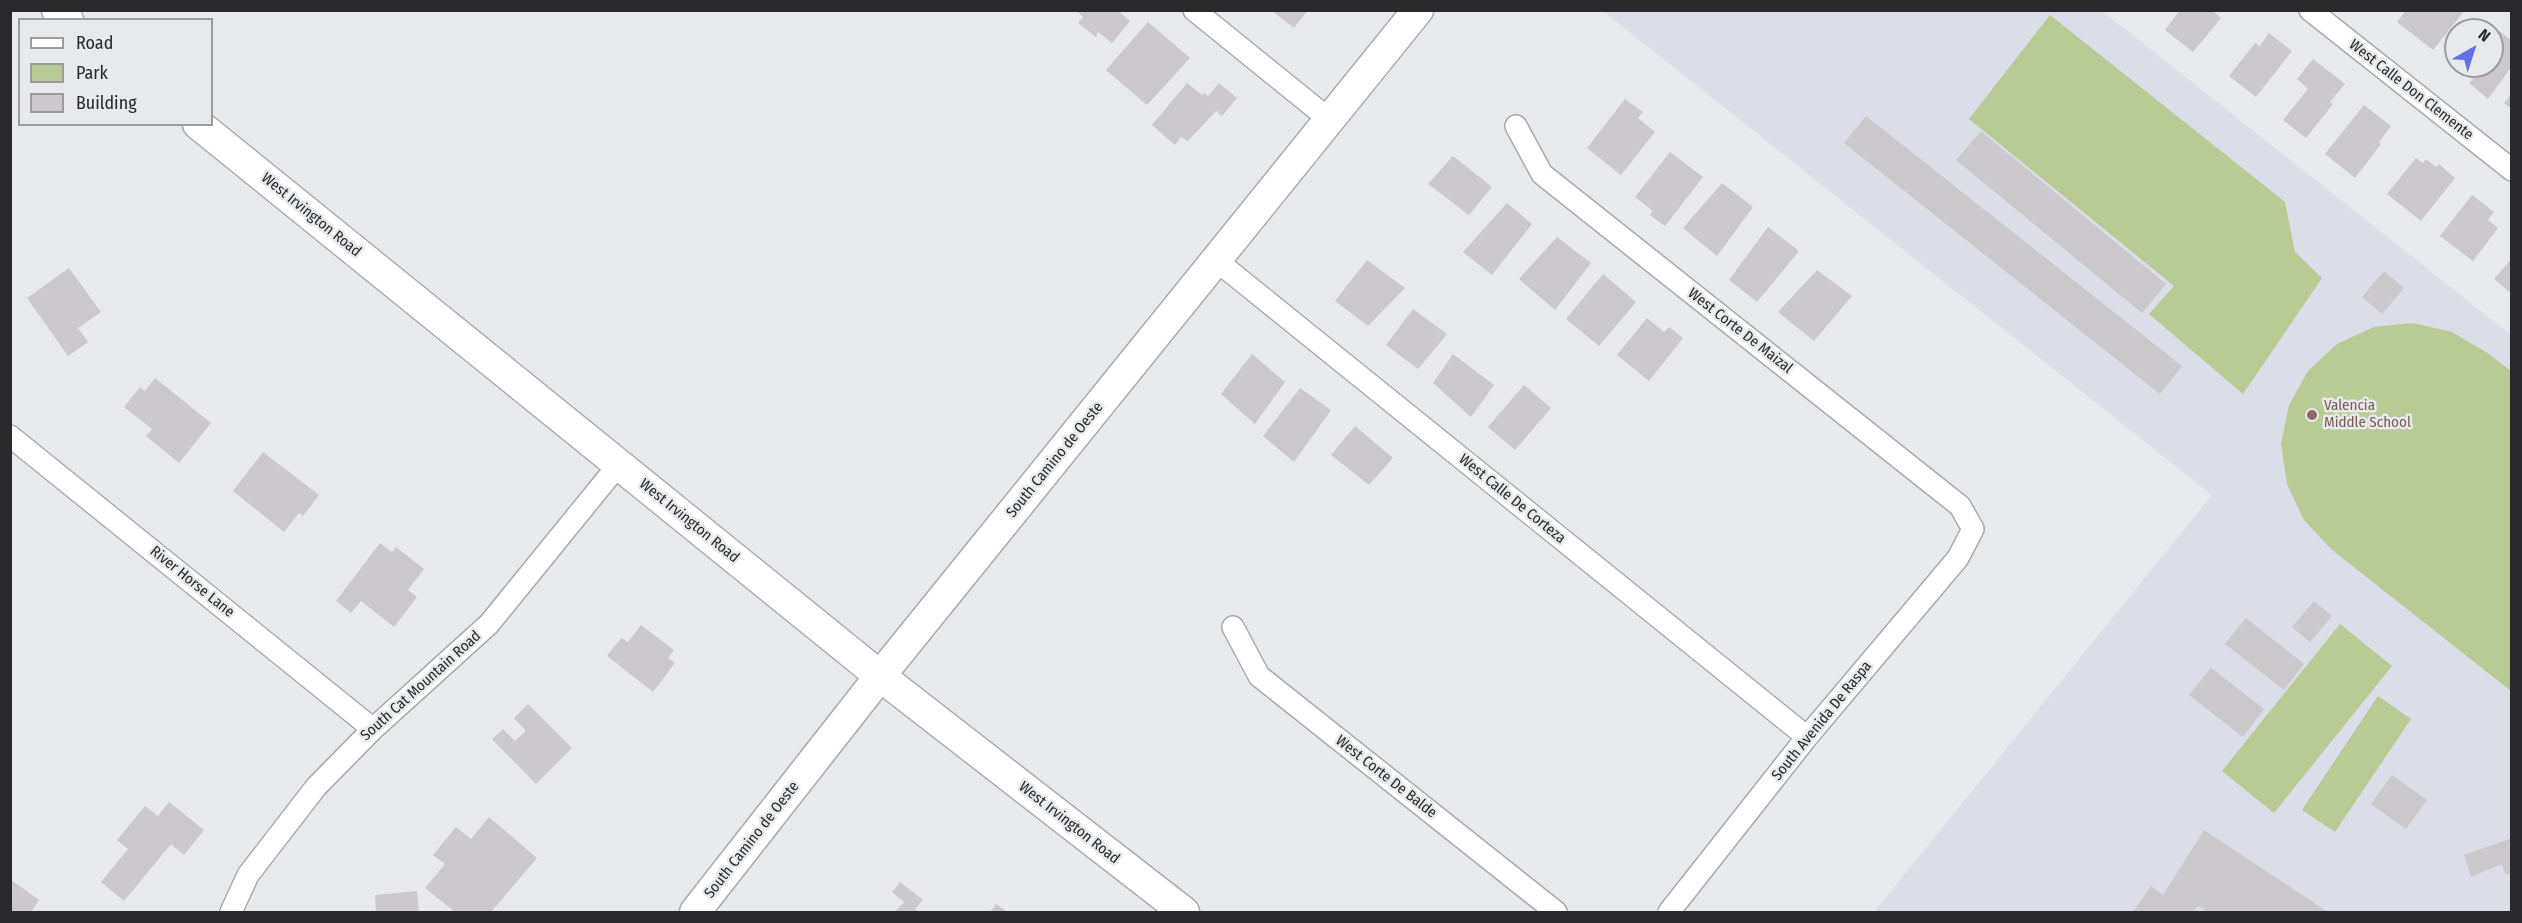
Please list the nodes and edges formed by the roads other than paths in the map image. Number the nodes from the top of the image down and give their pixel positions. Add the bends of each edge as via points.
1 (1194, 10) edge
2 (1418, 10) edge
3 (2310, 10) edge
4 (1330, 120) junction
5 (200, 126) edge
6 (1516, 126) dead end
7 (2511, 170) edge
8 (1217, 261) junction
9 (10, 436) edge
10 (619, 464) junction
11 (1973, 529) joint
12 (1233, 627) dead end
13 (880, 676) junction
14 (373, 729) junction
15 (1807, 737) junction
16 (231, 912) edge
17 (694, 912) edge
18 (1184, 912) edge
19 (1556, 912) edge
20 (1669, 912) edge

1 - 4 street
2 - 4 main road, South Camino de Oeste
3 - 7 street, West Calle Don Clemente
4 - 8 main road, South Camino de Oeste
5 - 10 main road, West Irvington Road
6 - 11 street, West Corte De Maizal via 1542,174 1960,506
8 - 13 main road, South Camino de Oeste
8 - 15 street, West Calle De Corteza
9 - 14 street, River Horse Lane
10 - 13 main road, West Irvington Road
10 - 14 street, South Cat Mountain Road via 489,624
11 - 15 street, South Avenida De Raspa via 1958,558
12 - 19 street, West Corte De Balde via 1258,676
13 - 17 main road, South Camino de Oeste
13 - 18 main road, West Irvington Road
14 - 16 street, South Cat Mountain Road via 316,788 248,876
15 - 20 street, South Avenida De Raspa

